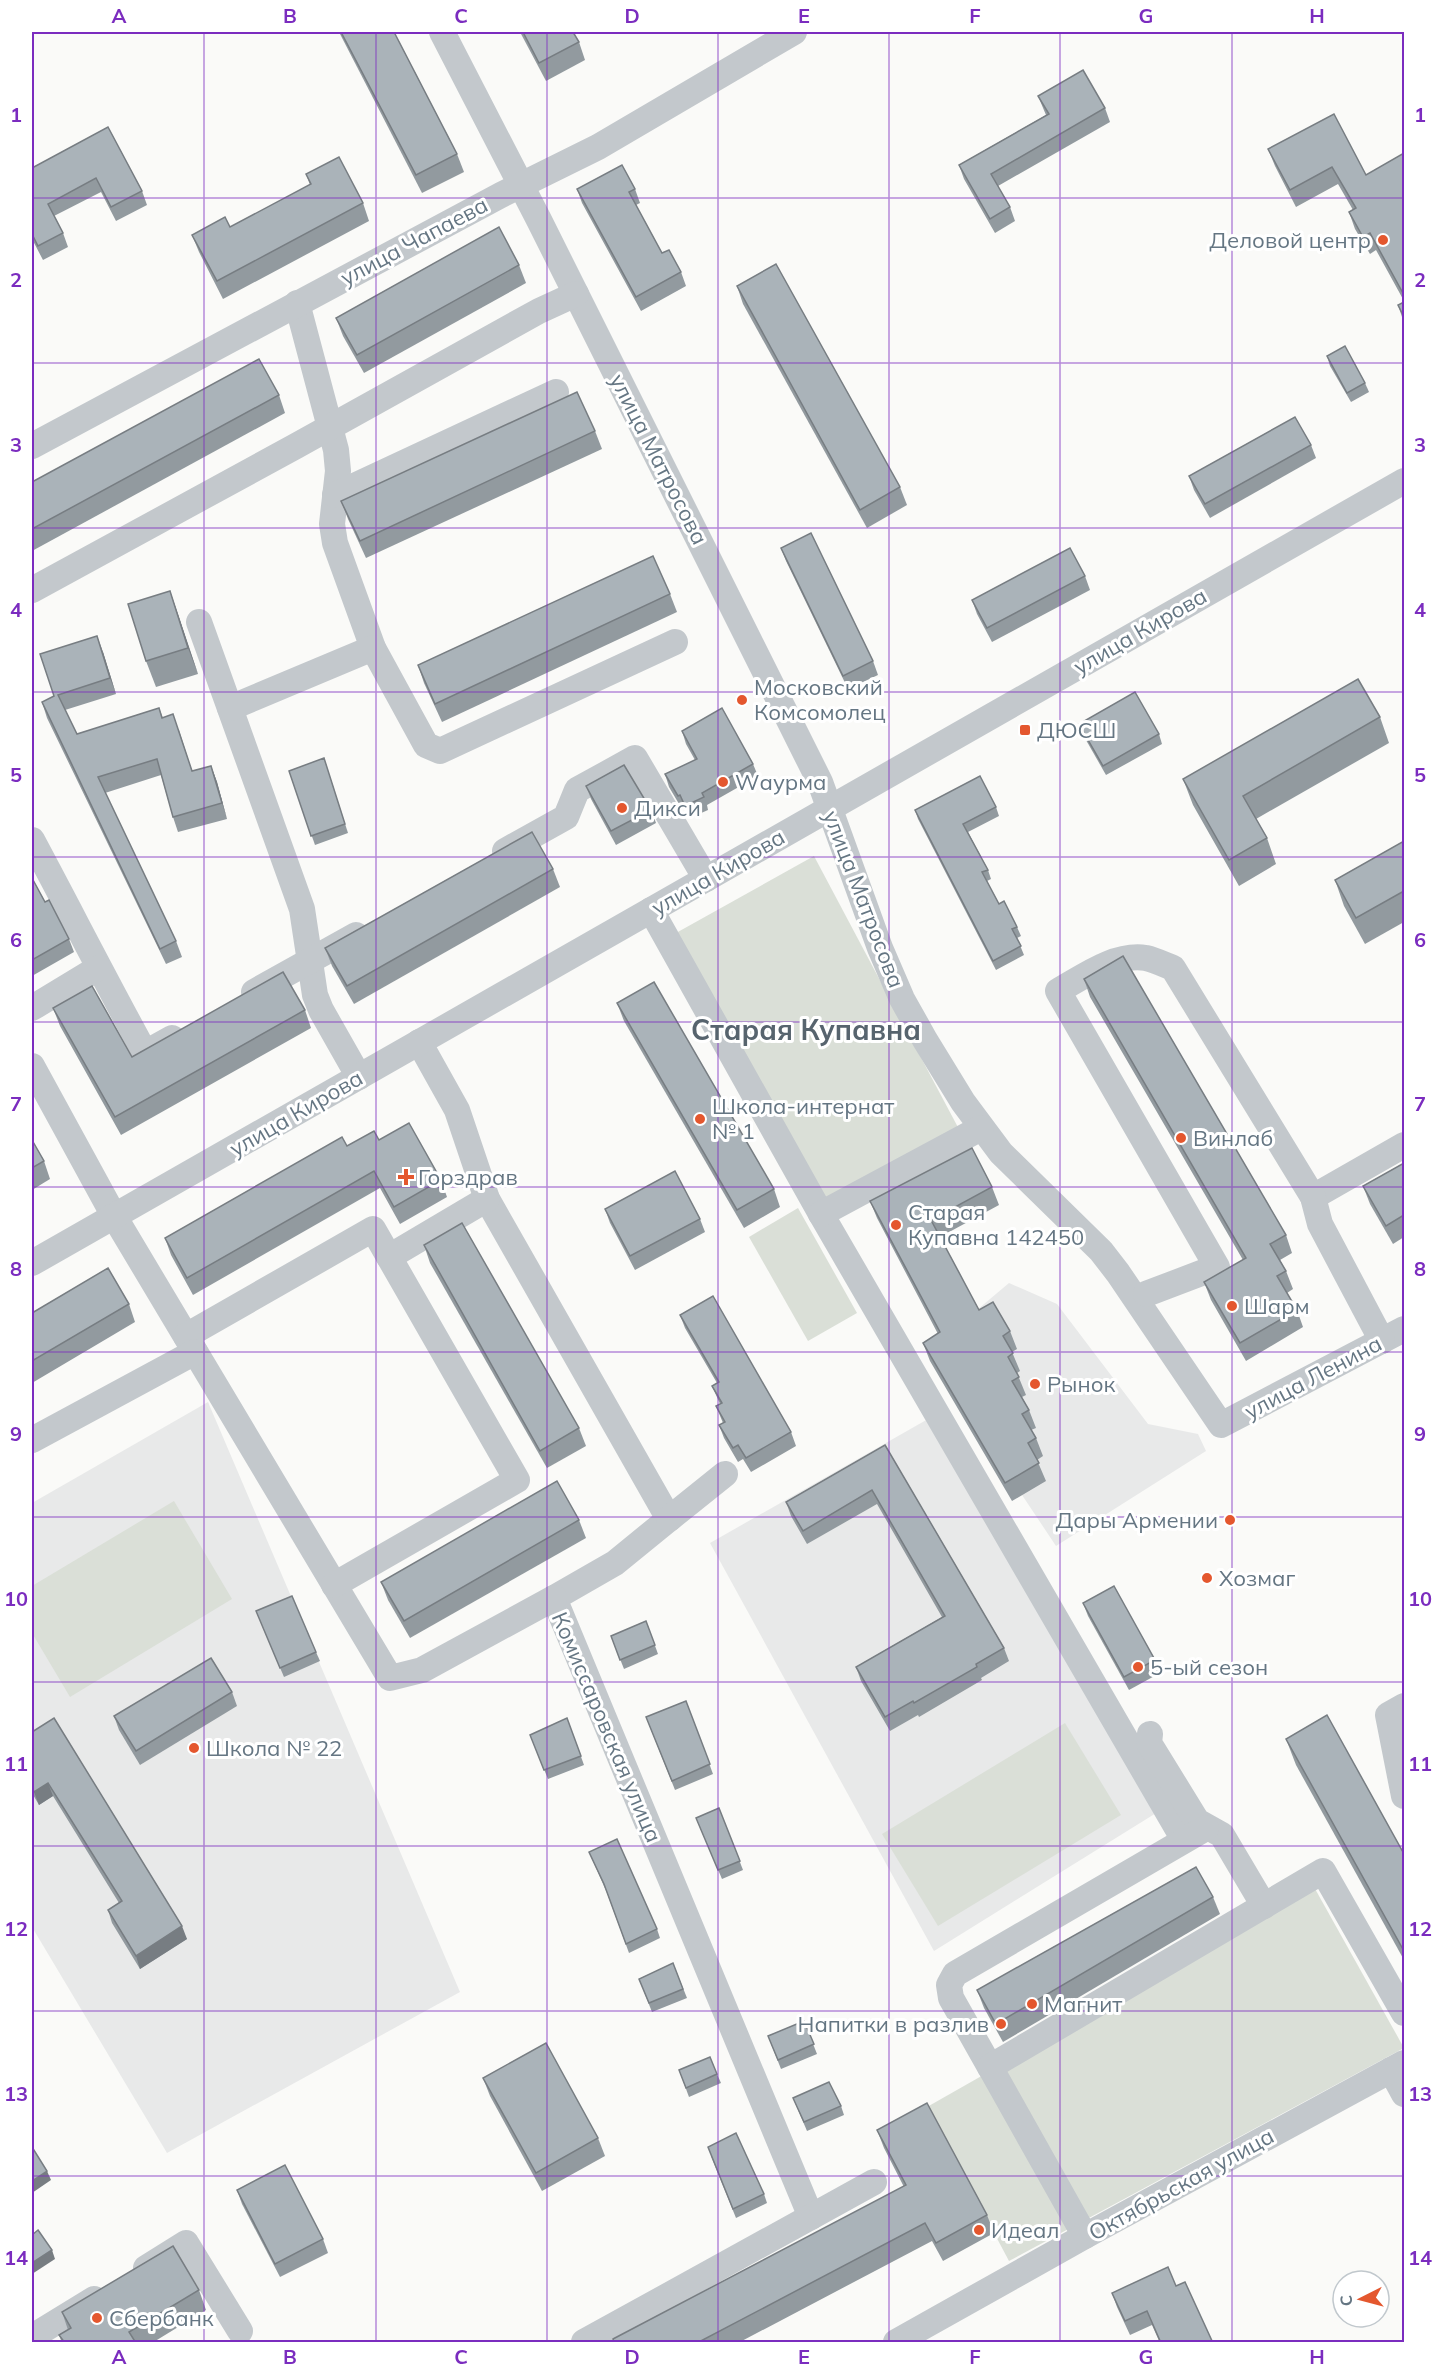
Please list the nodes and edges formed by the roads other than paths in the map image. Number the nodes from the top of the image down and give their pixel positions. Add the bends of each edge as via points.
1 (442, 32) edge
2 (794, 32) edge
3 (522, 185) junction
4 (576, 294) junction
5 (297, 303) junction
6 (556, 392) dead end
7 (330, 427) junction
8 (32, 446) edge
9 (1404, 481) edge
10 (335, 495) junction
11 (32, 590) edge
12 (199, 622) dead end
13 (675, 642) dead end
14 (373, 648) junction
15 (230, 708) junction
16 (830, 807) junction
17 (32, 840) edge
18 (484, 863) edge
19 (706, 879) junction
20 (651, 910) junction
21 (372, 926) edge
22 (310, 961) junction
23 (98, 968) junction
24 (238, 1001) edge
25 (32, 1008) edge
26 (197, 1024) edge
27 (419, 1042) junction
28 (32, 1066) edge
29 (359, 1077) junction
30 (981, 1128) junction
31 (1404, 1145) edge
32 (1313, 1197) junction
33 (487, 1199) junction
34 (821, 1214) junction
35 (114, 1216) junction
36 (389, 1257) junction
37 (32, 1263) edge
38 (1146, 1294) dead end
39 (1404, 1329) edge
40 (1382, 1341) junction
41 (191, 1344) junction
42 (1221, 1425) joint
43 (32, 1440) edge
44 (725, 1474) dead end
45 (669, 1519) junction
46 (334, 1585) junction
47 (554, 1598) junction
48 (1404, 1706) edge
49 (1150, 1734) dead end
50 (1404, 1796) edge
51 (1195, 1834) junction
52 (1264, 1906) junction
53 (1404, 2013) edge
54 (1398, 2066) edge
55 (990, 2067) junction
56 (1404, 2094) edge
57 (874, 2182) dead end
58 (811, 2217) junction
59 (1085, 2236) junction
60 (240, 2331) dead end
61 (32, 2337) edge
62 (584, 2343) edge
63 (896, 2343) edge

1 - 3 street, улица Матросова
2 - 3 street, улица Чапаева via 598,147
3 - 4 street, улица Матросова
3 - 5 street, улица Чапаева
4 - 7 street
4 - 16 street, улица Матросова
5 - 7 street
5 - 8 street, улица Чапаева
6 - 10 street
7 - 10 street via 338,471
7 - 11 street
9 - 16 street, улица Кирова
10 - 14 street via 335,543
12 - 15 street
13 - 14 street via 440,751 426,745
14 - 15 street
15 - 22 street via 302,909
16 - 19 street, улица Кирова
16 - 30 street, улица Матросова via 902,999
17 - 23 street
18 - 19 street via 566,817 577,790 635,758
19 - 20 street, улица Кирова
20 - 27 street, улица Кирова
20 - 34 street
21 - 22 street
22 - 24 street
22 - 29 street via 321,1010
23 - 25 street
23 - 26 street via 146,1053
27 - 29 street, улица Кирова
27 - 33 street via 457,1110
28 - 35 street
29 - 35 street, улица Кирова
30 - 34 street
30 - 42 street, улица Матросова via 1025,1178 1107,1258
31 - 32 street
32 - 38 street via 1173,968 1146,958 1124,959 1058,991 1216,1267
32 - 40 street via 1320,1224
33 - 36 street
33 - 45 street
34 - 51 street
35 - 37 street, улица Кирова
35 - 41 street
36 - 41 street via 373,1229
36 - 46 street via 517,1480
39 - 40 street, улица Ленина
40 - 42 street, улица Ленина
41 - 43 street
41 - 46 street
44 - 45 street, Комиссаровская улица
45 - 47 street, Комиссаровская улица via 615,1563
46 - 47 street via 390,1678 422,1670
47 - 58 street, Комиссаровская улица
48 - 50 street via 1388,1715
49 - 51 street via 1149,1743 1197,1821
51 - 52 street via 1222,1835
51 - 55 street via 955,1974 949,1985 951,1998
52 - 53 street via 1323,1871
52 - 55 street
54 - 56 street
54 - 59 street, Октябрьская улица
55 - 59 street
57 - 58 street
58 - 62 street
59 - 63 street, Октябрьская улица
60 - 61 street via 186,2244

